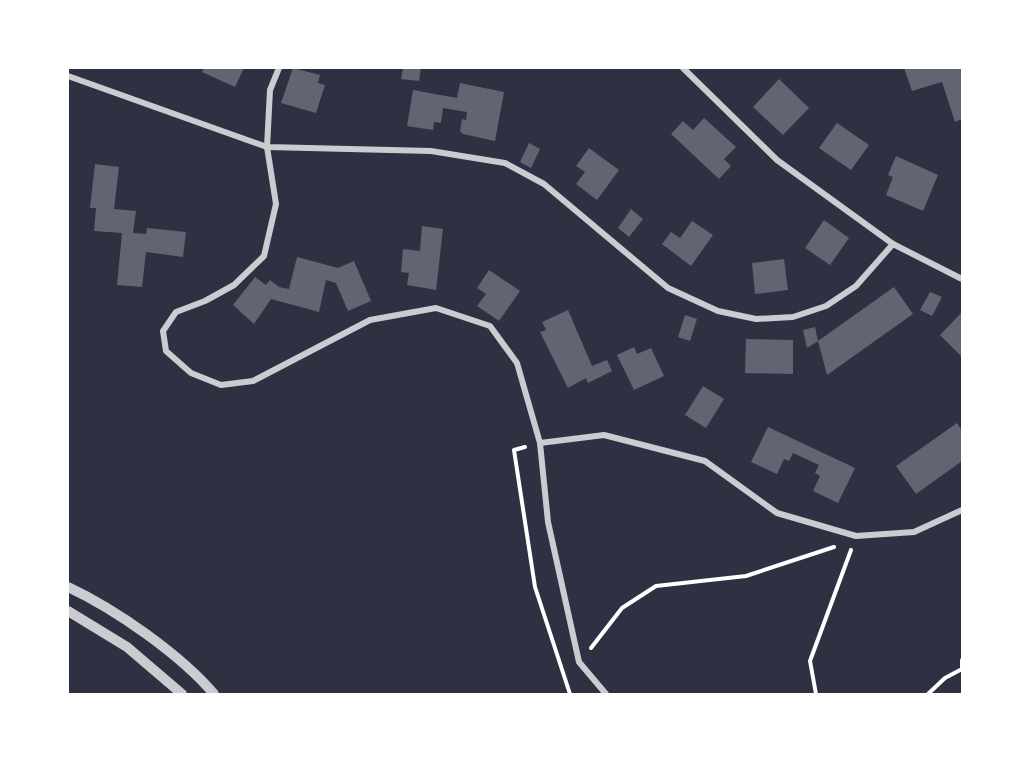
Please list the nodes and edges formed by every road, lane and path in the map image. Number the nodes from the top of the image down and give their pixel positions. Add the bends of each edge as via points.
1 (279, 68) edge
2 (683, 68) edge
3 (68, 76) edge
4 (267, 147) junction
5 (893, 244) junction
6 (963, 279) edge
7 (540, 442) junction
8 (963, 510) edge
9 (856, 536) junction
10 (68, 587) edge
11 (68, 611) edge
12 (963, 660) edge
13 (579, 662) junction
14 (962, 670) edge
15 (182, 694) edge
16 (214, 694) edge
17 (570, 694) edge
18 (606, 694) edge
19 (816, 694) edge
20 (928, 694) edge

1 - 4 street via 270,90
2 - 5 street via 777,160
3 - 4 street
4 - 5 street via 430,151 505,163 544,184 668,288 718,311 756,319 793,317 826,306 856,286
4 - 7 street via 276,204 264,256 234,285 176,312 163,331 166,351 191,373 221,384 253,381 370,320 436,308 490,326 518,363
5 - 6 street
7 - 9 street via 604,435 705,461 777,513
7 - 13 street via 548,522
7 - 17 path via 514,450 535,587
8 - 9 street via 914,532
9 - 13 path via 820,553 746,576 656,586 622,608
9 - 19 path via 810,661
10 - 16 street via 140,630
11 - 15 street via 127,647
12 - 14 path
13 - 18 street
14 - 20 path via 945,678

